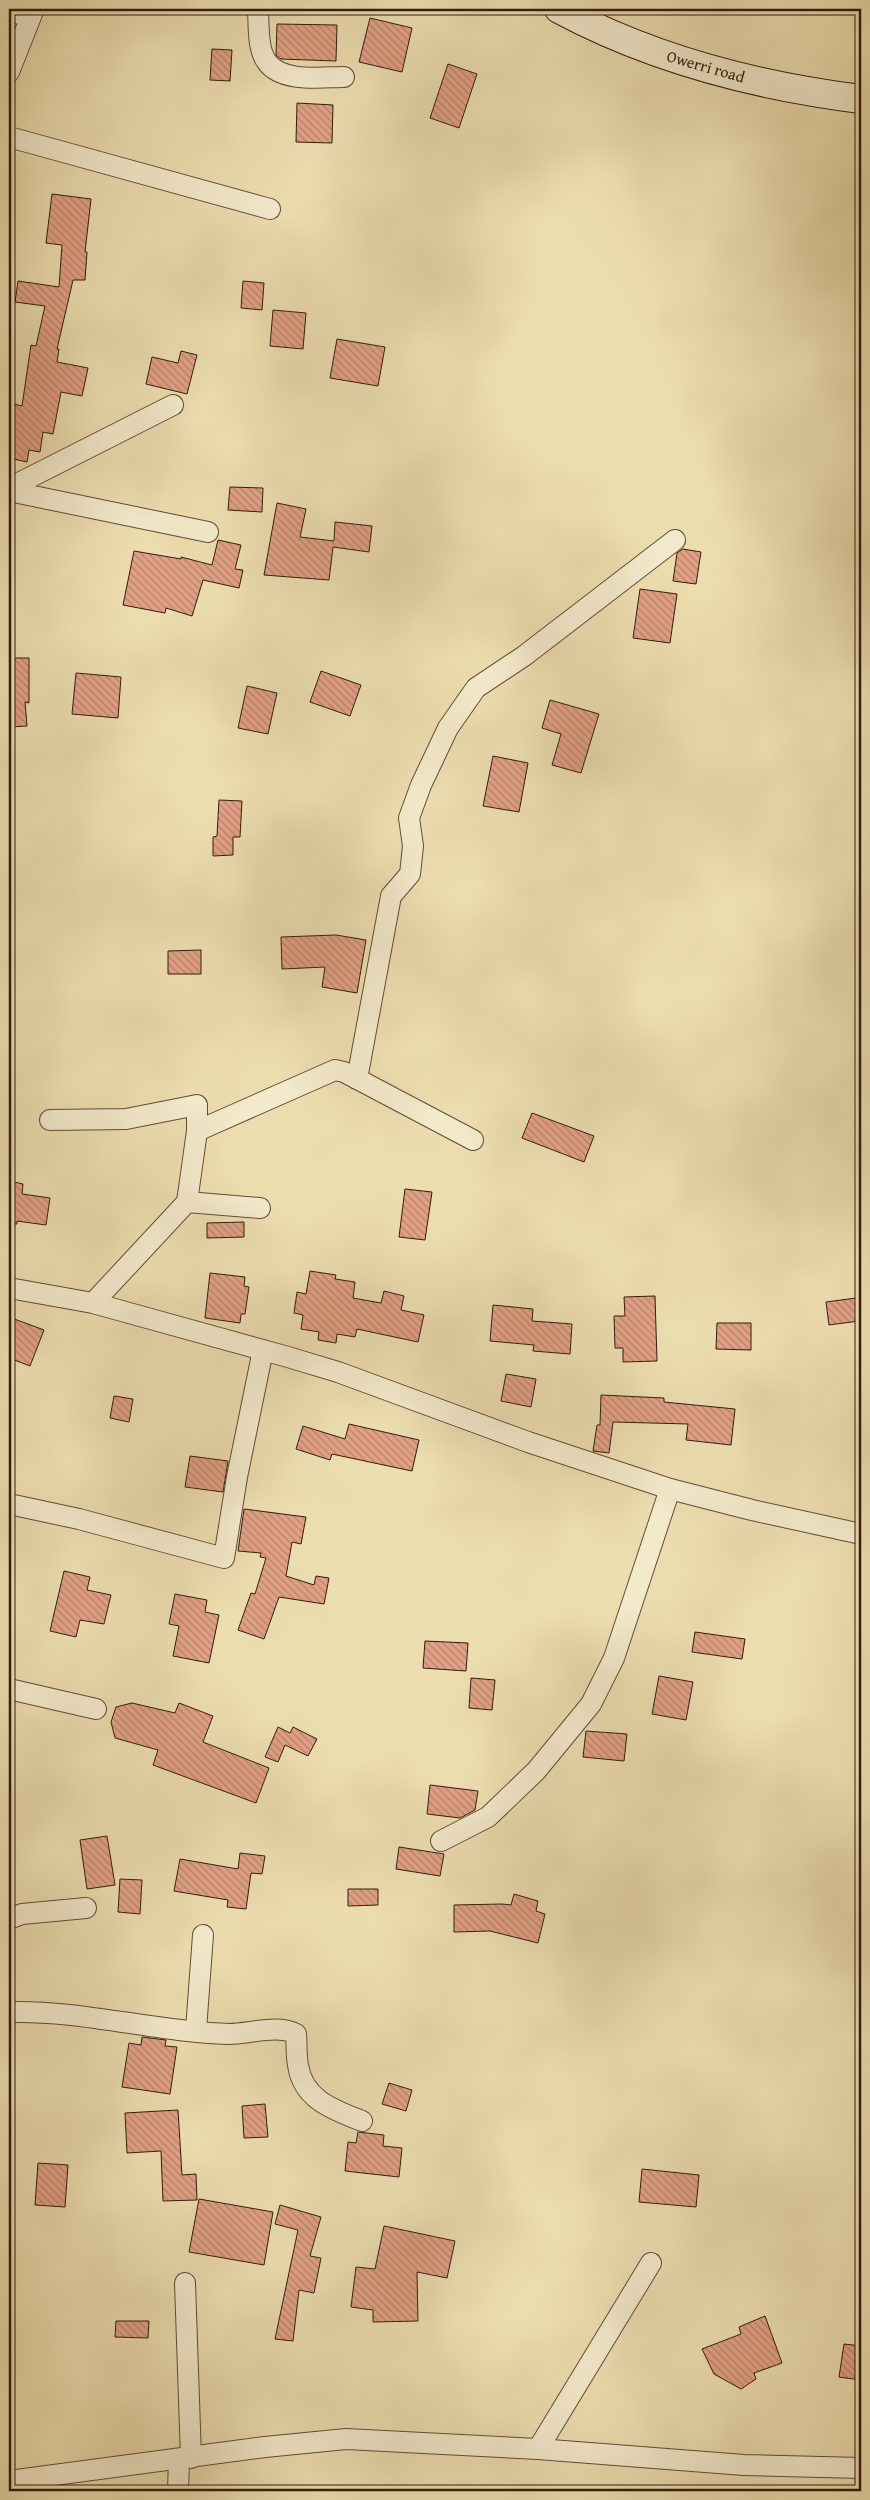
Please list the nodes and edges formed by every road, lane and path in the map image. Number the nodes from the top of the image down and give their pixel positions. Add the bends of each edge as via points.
1 (258, 9) edge
2 (559, 9) edge
3 (9, 11) edge
4 (32, 13) edge
5 (9, 72) edge
6 (344, 77) dead end
7 (861, 99) edge
8 (9, 137) edge
9 (270, 210) dead end
10 (173, 405) dead end
11 (9, 489) edge
12 (208, 532) dead end
13 (675, 540) dead end
14 (357, 1080) junction
15 (50, 1120) dead end
16 (197, 1130) junction
17 (473, 1140) dead end
18 (187, 1202) junction
19 (260, 1208) dead end
20 (9, 1288) edge
21 (93, 1303) junction
22 (263, 1350) junction
23 (670, 1490) junction
24 (9, 1504) edge
25 (861, 1534) edge
26 (9, 1689) edge
27 (96, 1709) dead end
28 (441, 1841) dead end
29 (86, 1908) dead end
30 (9, 1919) edge
31 (203, 1935) dead end
32 (9, 2012) edge
33 (196, 2030) junction
34 (362, 2120) dead end
35 (651, 2263) dead end
36 (185, 2283) dead end
37 (538, 2449) junction
38 (185, 2458) junction
39 (861, 2468) edge
40 (9, 2481) edge
41 (178, 2491) edge

1 - 6 street via 263,51 267,62 279,72 302,77
2 - 7 main road, Owerri road via 646,48 716,70 771,84
3 - 4 street
4 - 5 street
8 - 9 street
10 - 11 street
11 - 12 street
13 - 14 street via 524,656 476,688 448,728 421,785 410,818 413,846 410,874 391,896
14 - 16 street via 335,1070
14 - 17 street
15 - 16 street via 126,1119 197,1105
16 - 18 street
18 - 19 street
18 - 21 street
20 - 21 street
21 - 22 street
22 - 23 street via 338,1372
22 - 24 street via 224,1558 79,1519
23 - 25 street
23 - 28 street via 614,1658 592,1704 536,1771 488,1817
26 - 27 street
29 - 30 street via 22,1914
31 - 33 street
32 - 33 street via 65,2013
33 - 34 street via 228,2034 287,2029 296,2034 298,2067 309,2092 329,2108
35 - 37 street
36 - 38 street
37 - 38 street via 346,2439
37 - 39 street via 744,2465
38 - 40 street
38 - 41 street

